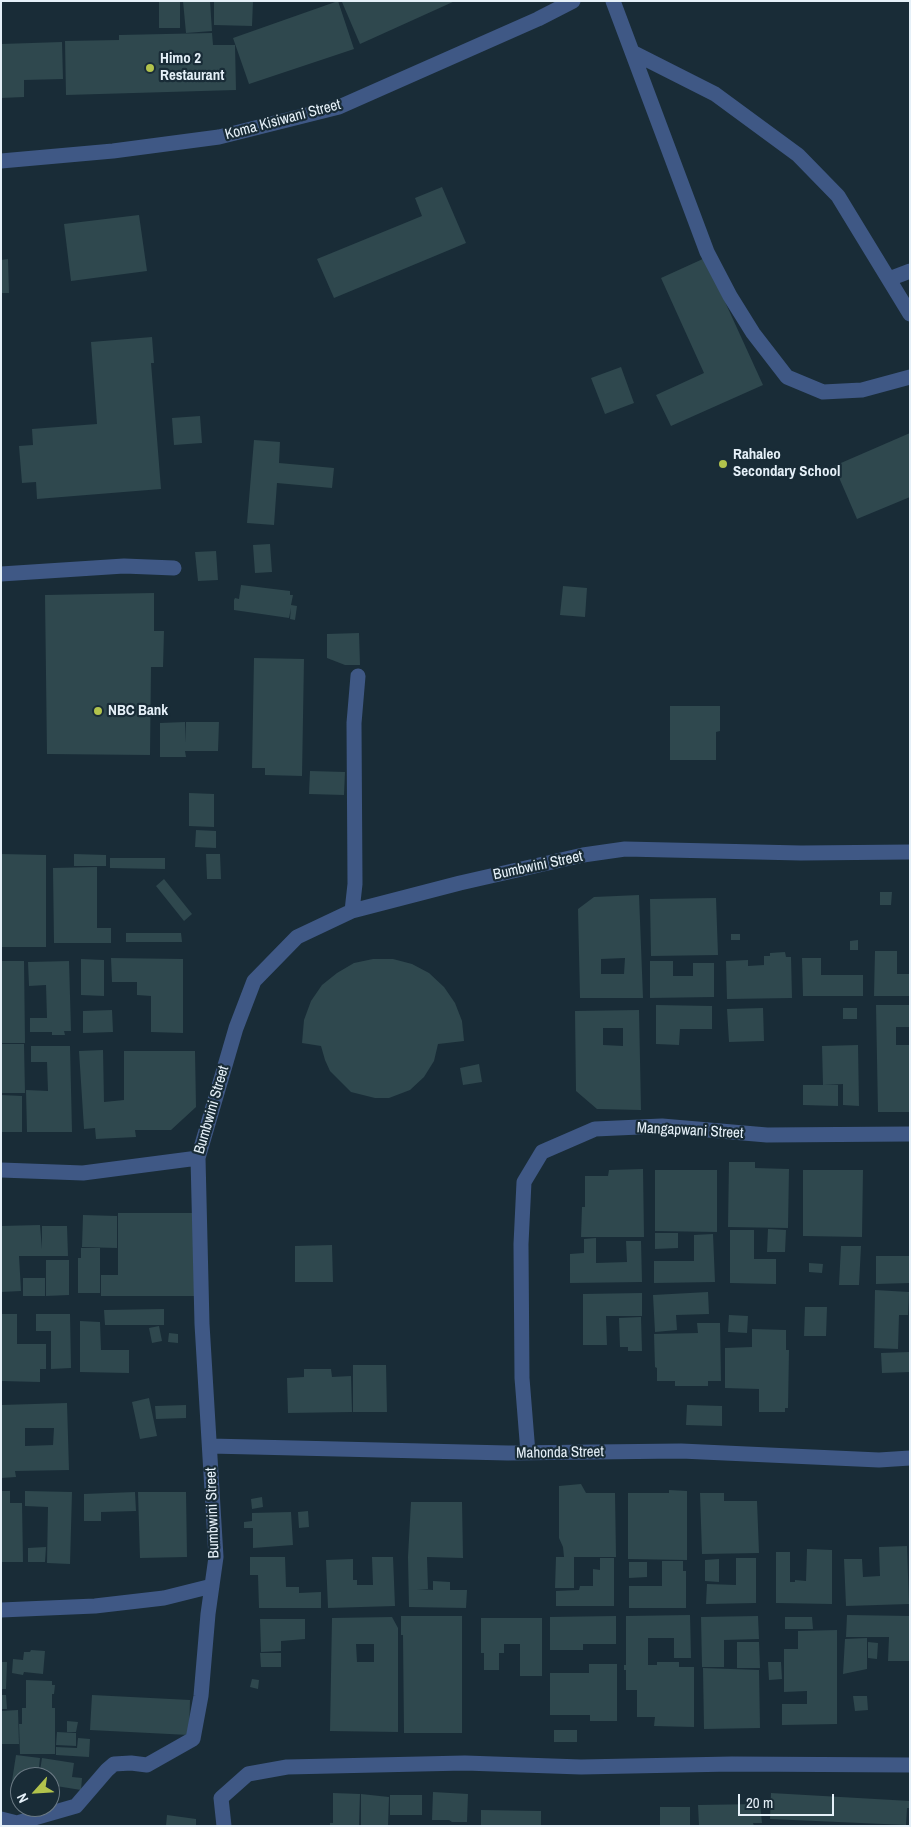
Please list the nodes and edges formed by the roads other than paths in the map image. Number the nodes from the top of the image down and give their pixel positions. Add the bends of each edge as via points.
1 (573, 1) edge
2 (613, 1) edge
3 (632, 52) junction
4 (1, 161) edge
5 (910, 271) edge
6 (889, 279) junction
7 (910, 314) edge
8 (910, 377) edge
9 (174, 568) dead end
10 (1, 574) edge
11 (358, 676) dead end
12 (910, 852) edge
13 (352, 911) junction
14 (910, 1134) edge
15 (198, 1158) junction
16 (1, 1170) edge
17 (210, 1446) junction
18 (528, 1453) junction
19 (910, 1458) edge
20 (212, 1586) junction
21 (1, 1610) edge
22 (910, 1765) edge
23 (1, 1819) edge
24 (224, 1826) edge

1 - 4 street, Koma Kisiwani Street via 338,107 219,137
2 - 3 street
3 - 6 street via 715,94 798,155 838,196
3 - 8 street via 707,252 753,333 787,377 823,392 862,390
5 - 6 street
6 - 7 street
9 - 10 street via 124,566
11 - 13 street via 354,723 355,884
12 - 13 street, Bumbwini Street via 625,849 460,883
13 - 15 street, Bumbwini Street via 297,937 254,981 236,1028
14 - 18 street, Mangapwani Street via 767,1135 662,1126 595,1129 542,1152 524,1182 521,1244 522,1378
15 - 16 street via 83,1173
15 - 17 street, Bumbwini Street via 202,1324
17 - 18 street, Mahonda Street
17 - 20 street, Bumbwini Street via 216,1557
18 - 19 street, Mahonda Street via 681,1451 879,1460
20 - 21 street via 154,1599 95,1606
20 - 23 street, Bumbwini Street via 201,1696 193,1739 147,1765 114,1764 76,1806 17,1824
22 - 24 street via 465,1763 287,1767 248,1774 221,1798

